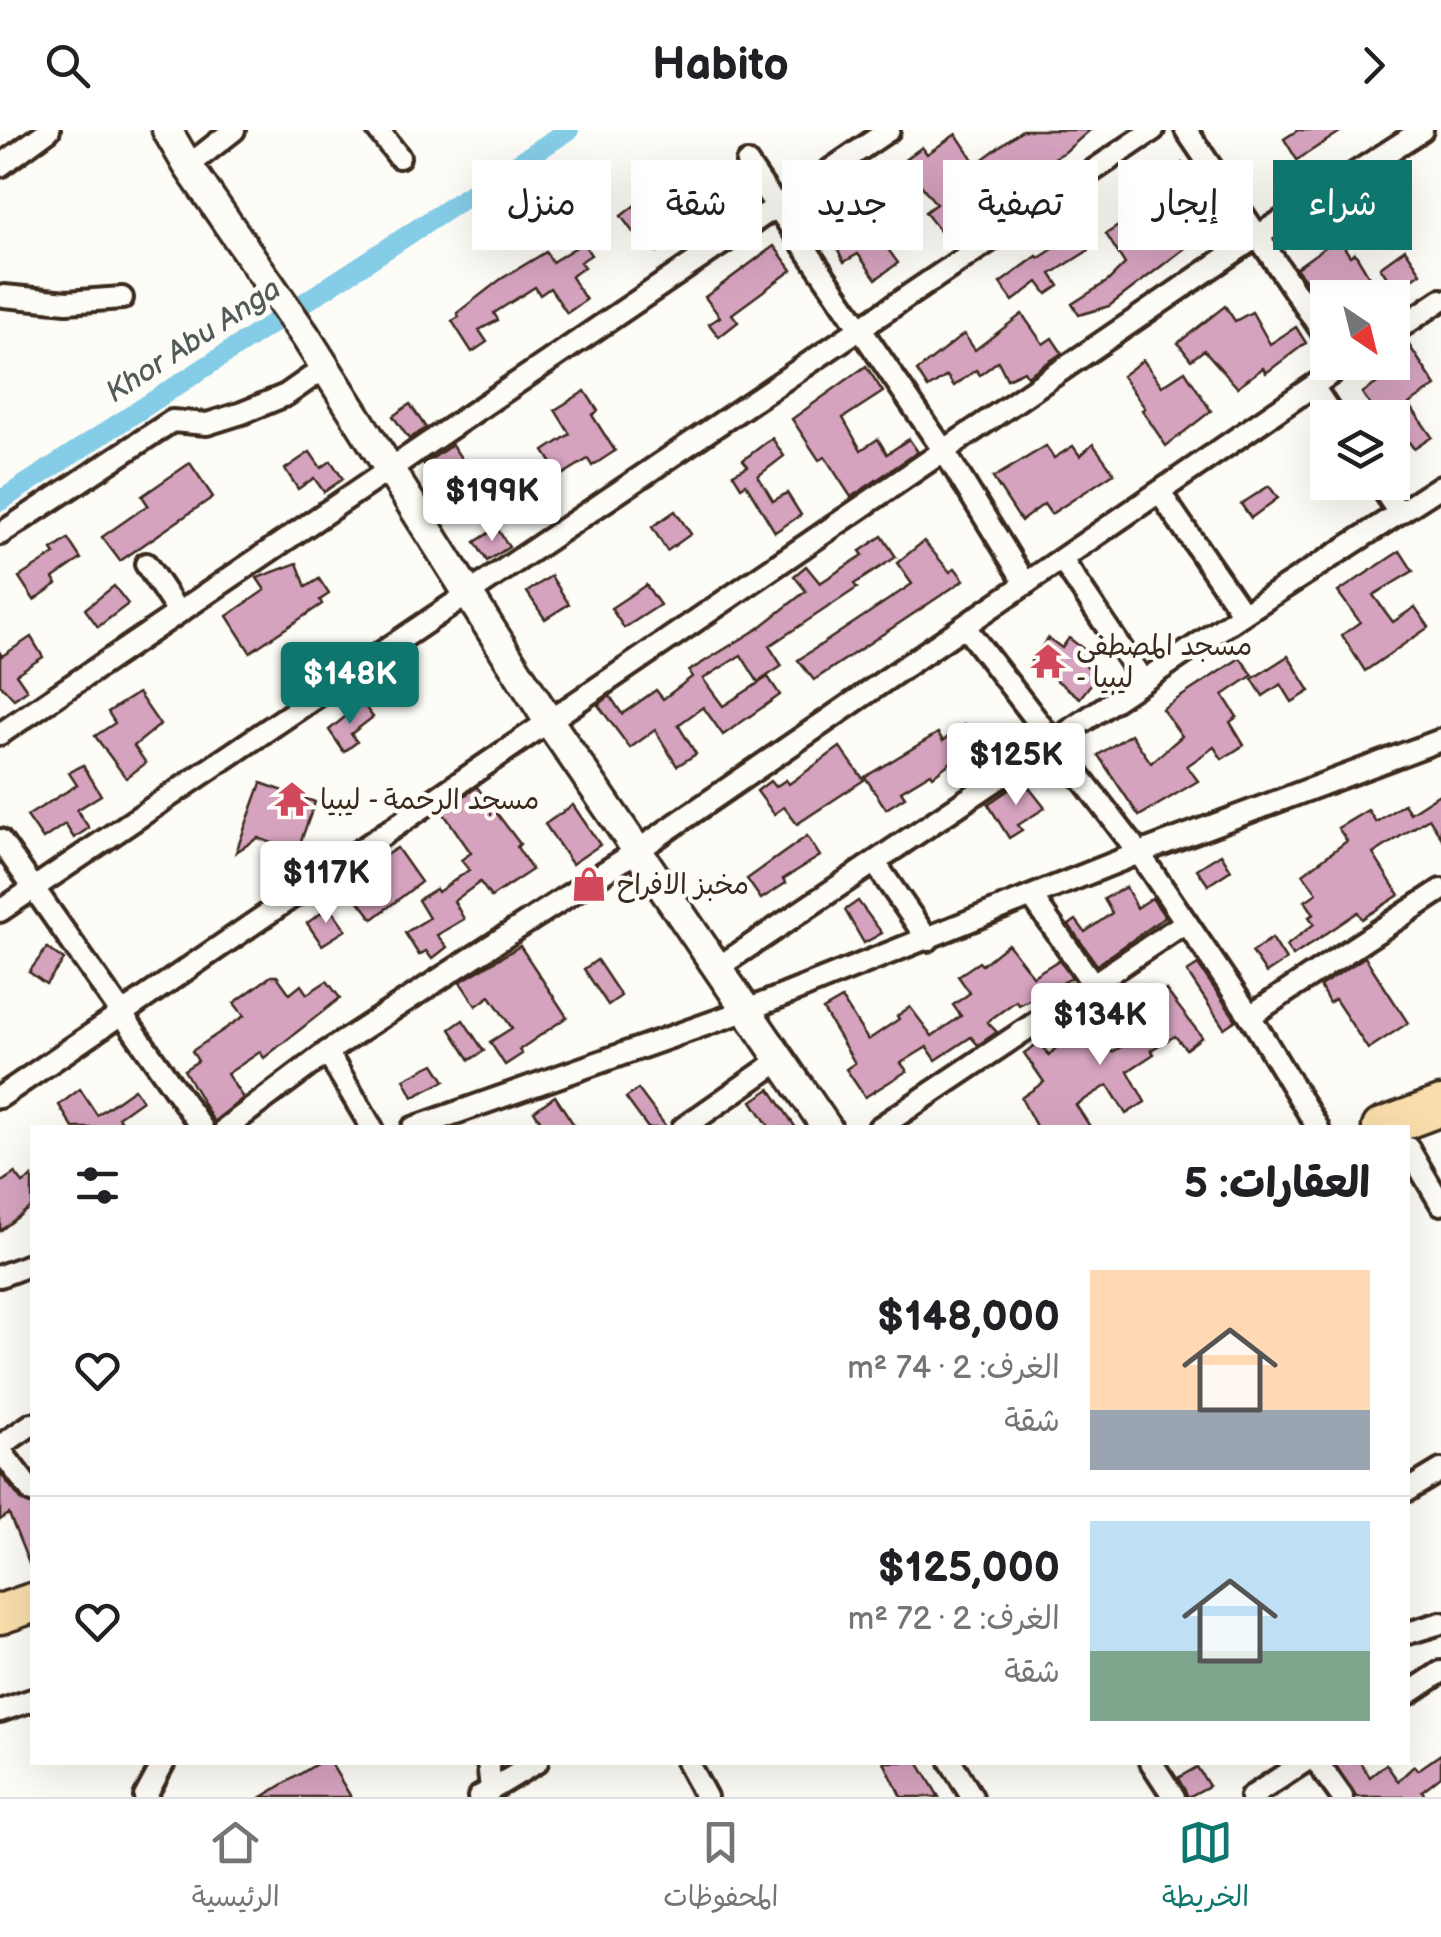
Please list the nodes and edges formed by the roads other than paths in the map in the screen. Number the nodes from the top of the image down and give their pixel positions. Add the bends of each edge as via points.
1 (49, 130) edge
2 (167, 130) edge
3 (234, 130) edge
4 (378, 130) edge
5 (890, 130) edge
6 (1154, 130) edge
7 (1186, 130) edge
8 (1422, 130) edge
9 (398, 157) dead end
10 (0, 166) edge
11 (188, 166) junction
12 (762, 184) edge
13 (778, 206) junction
14 (1256, 238) junction
15 (1, 298) edge
16 (122, 298) dead end
17 (1438, 309) edge
18 (1310, 314) edge
19 (1410, 324) edge
20 (862, 330) junction
21 (326, 367) junction
22 (1324, 380) edge
23 (1314, 388) junction
24 (1322, 400) edge
25 (944, 451) junction
26 (391, 470) junction
27 (1160, 493) junction
28 (1437, 496) edge
29 (1390, 500) edge
30 (1399, 513) junction
31 (0, 534) edge
32 (1062, 560) junction
33 (146, 564) dead end
34 (1026, 584) junction
35 (470, 594) junction
36 (178, 612) junction
37 (1243, 614) junction
38 (965, 628) junction
39 (1143, 681) junction
40 (548, 720) junction
41 (0, 734) edge
42 (1441, 740) edge
43 (1053, 741) junction
44 (0, 840) edge
45 (636, 851) junction
46 (1139, 854) junction
47 (875, 863) junction
48 (34, 889) junction
49 (1441, 890) edge
50 (1032, 897) junction
51 (0, 911) edge
52 (1186, 922) junction
53 (928, 940) junction
54 (716, 968) junction
55 (1093, 984) junction
56 (747, 1010) junction
57 (121, 1015) junction
58 (1250, 1016) junction
59 (328, 1052) junction
60 (780, 1060) junction
61 (0, 1097) edge
62 (1441, 1106) edge
63 (200, 1125) edge
64 (230, 1125) edge
65 (370, 1125) edge
66 (421, 1125) edge
67 (686, 1125) edge
68 (826, 1125) edge
69 (883, 1125) edge
70 (1316, 1125) edge
71 (1407, 1125) edge
72 (1410, 1157) edge
73 (1441, 1204) edge
74 (30, 1265) edge
75 (0, 1276) edge
76 (30, 1426) edge
77 (0, 1448) edge
78 (1441, 1470) edge
79 (30, 1489) edge
80 (1410, 1489) edge
81 (30, 1604) edge
82 (0, 1614) edge
83 (1441, 1623) edge
84 (1410, 1632) edge
85 (1441, 1672) edge
86 (1410, 1693) edge
87 (30, 1701) edge
88 (0, 1711) edge
89 (162, 1765) edge
90 (488, 1765) edge
91 (531, 1765) edge
92 (689, 1765) edge
93 (953, 1765) edge
94 (1153, 1765) edge
95 (1299, 1765) edge
96 (1319, 1765) edge
97 (485, 1793) edge
98 (145, 1797) edge
99 (706, 1797) edge
100 (972, 1797) edge
101 (1174, 1797) edge
102 (1251, 1797) edge
103 (1342, 1797) edge

1 - 10 street
2 - 11 street
3 - 11 street
4 - 9 street
5 - 13 street
6 - 20 street
7 - 14 street
8 - 14 street
11 - 21 street
12 - 13 street
13 - 20 street
13 - 26 street
14 - 18 street
14 - 25 street
15 - 16 street
17 - 19 street
20 - 25 street
20 - 35 street
21 - 26 street
21 - 31 street via 242,414 206,424 172,422
22 - 23 street
23 - 24 street
23 - 27 street
25 - 34 street
25 - 40 street
26 - 35 street
26 - 36 street
27 - 32 street
27 - 37 street
28 - 30 street
29 - 30 street
30 - 37 street
32 - 34 street
32 - 39 street
33 - 36 street
34 - 38 street
35 - 40 street
35 - 48 street
36 - 41 street
37 - 39 street
38 - 43 street
38 - 45 street
39 - 43 street
40 - 45 street
40 - 57 street
42 - 46 street
43 - 46 street
43 - 47 street
44 - 48 street
45 - 54 street
45 - 59 street
46 - 50 street
46 - 52 street
47 - 53 street
47 - 54 street
48 - 51 street
48 - 57 street
49 - 58 street
50 - 53 street
50 - 55 street
52 - 55 street
52 - 58 street
53 - 56 street
54 - 56 street
55 - 69 street
56 - 60 street
56 - 66 street
57 - 61 street
57 - 63 street
58 - 70 street
59 - 64 street
59 - 65 street
60 - 67 street
60 - 68 street
62 - 71 highway
72 - 73 street
74 - 75 street
76 - 77 street
77 - 79 street
78 - 80 street
81 - 82 highway
83 - 84 street
85 - 86 street
87 - 88 street
89 - 98 street
90 - 97 street
91 - 97 street
92 - 99 street
93 - 100 street
94 - 101 street
95 - 102 street
96 - 103 street

